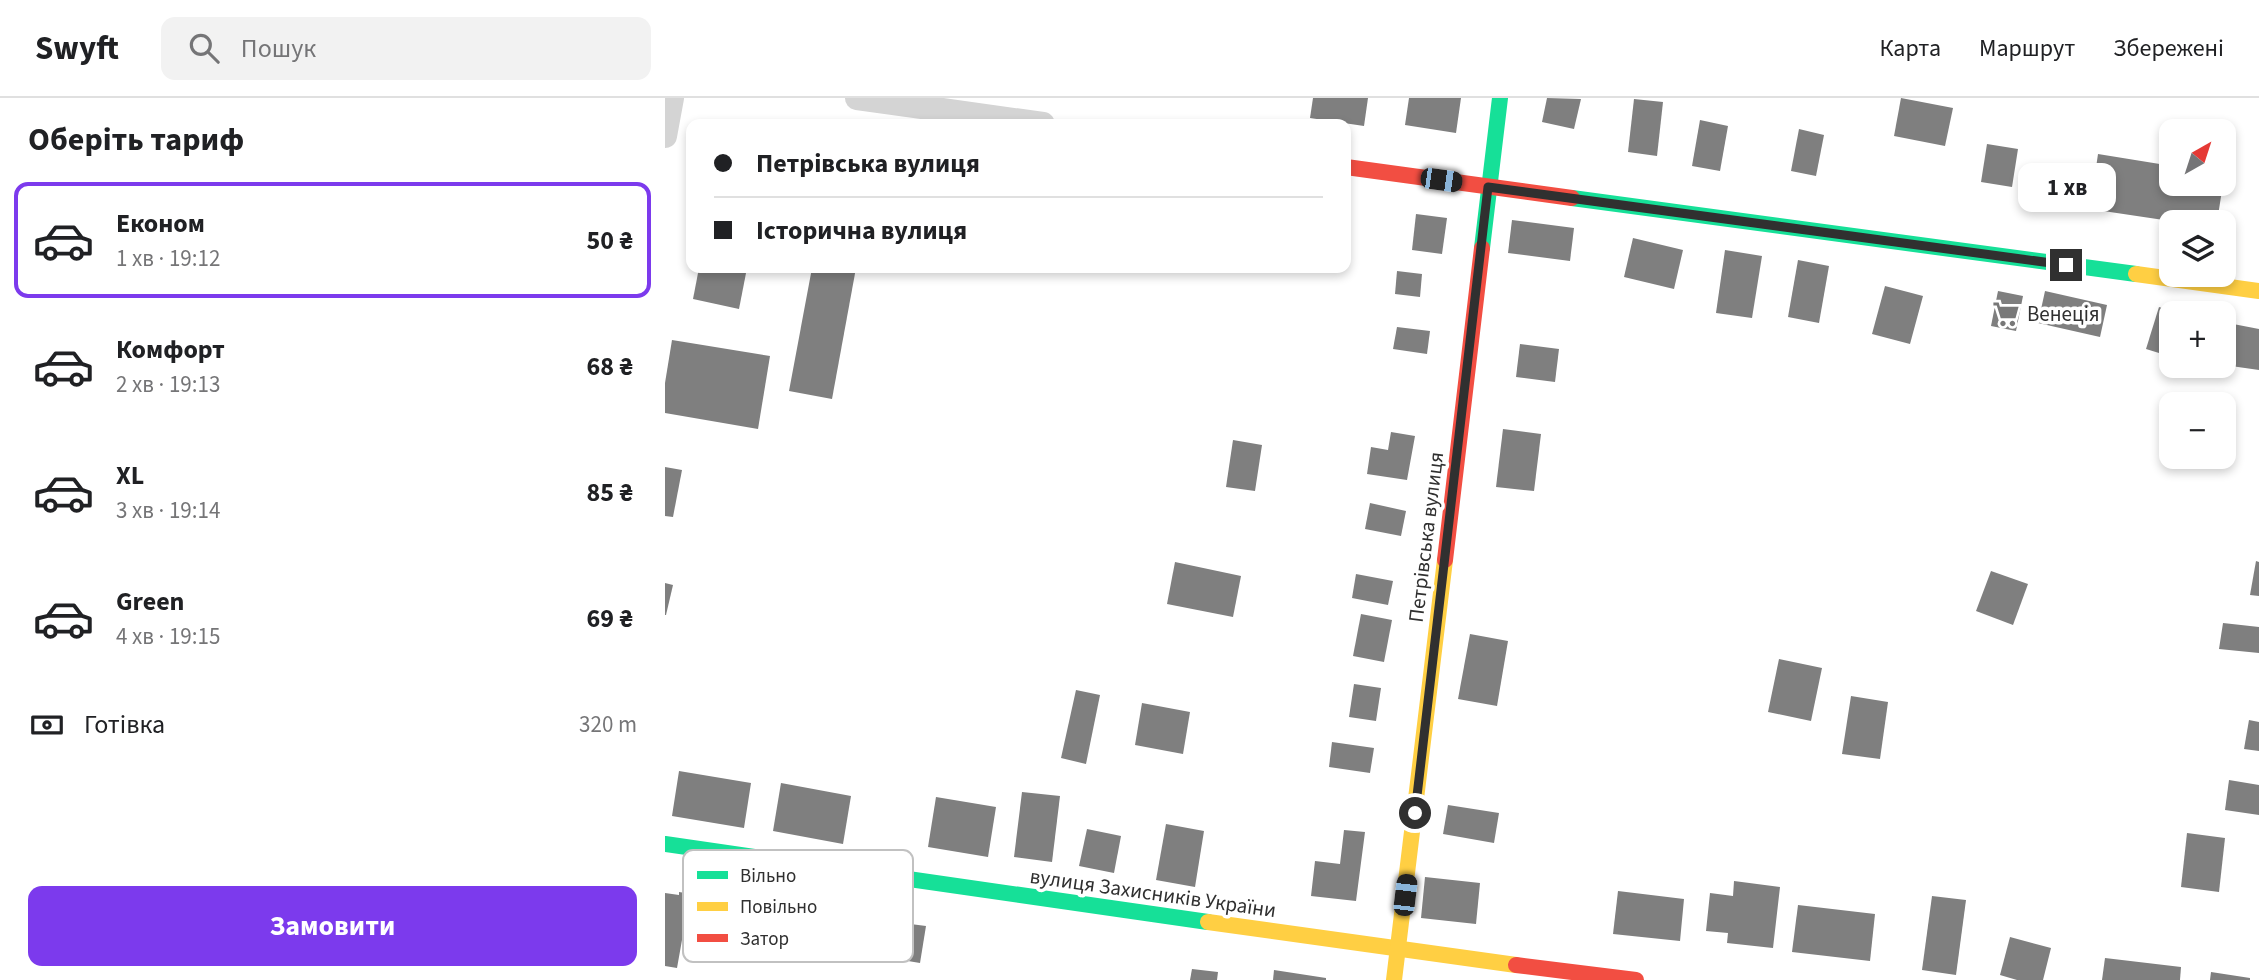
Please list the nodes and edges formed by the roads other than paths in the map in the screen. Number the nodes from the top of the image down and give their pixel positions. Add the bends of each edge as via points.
1 (672, 98) edge
2 (857, 98) edge
3 (1500, 98) edge
4 (1007, 119) edge
5 (665, 136) edge
6 (1351, 168) edge
7 (1488, 187) junction
8 (2259, 290) edge
9 (665, 844) edge
10 (707, 850) edge
11 (913, 880) edge
12 (1399, 950) junction
13 (1394, 980) edge
14 (1636, 980) edge

1 - 5 street
2 - 4 street
3 - 7 street, Петрівська вулиця
6 - 7 street
7 - 8 street
7 - 12 street, Петрівська вулиця
9 - 10 street, вулиця Захисників України
11 - 12 street, вулиця Захисників України
12 - 13 street, Петрівська вулиця
12 - 14 street, вулиця Захисників України

